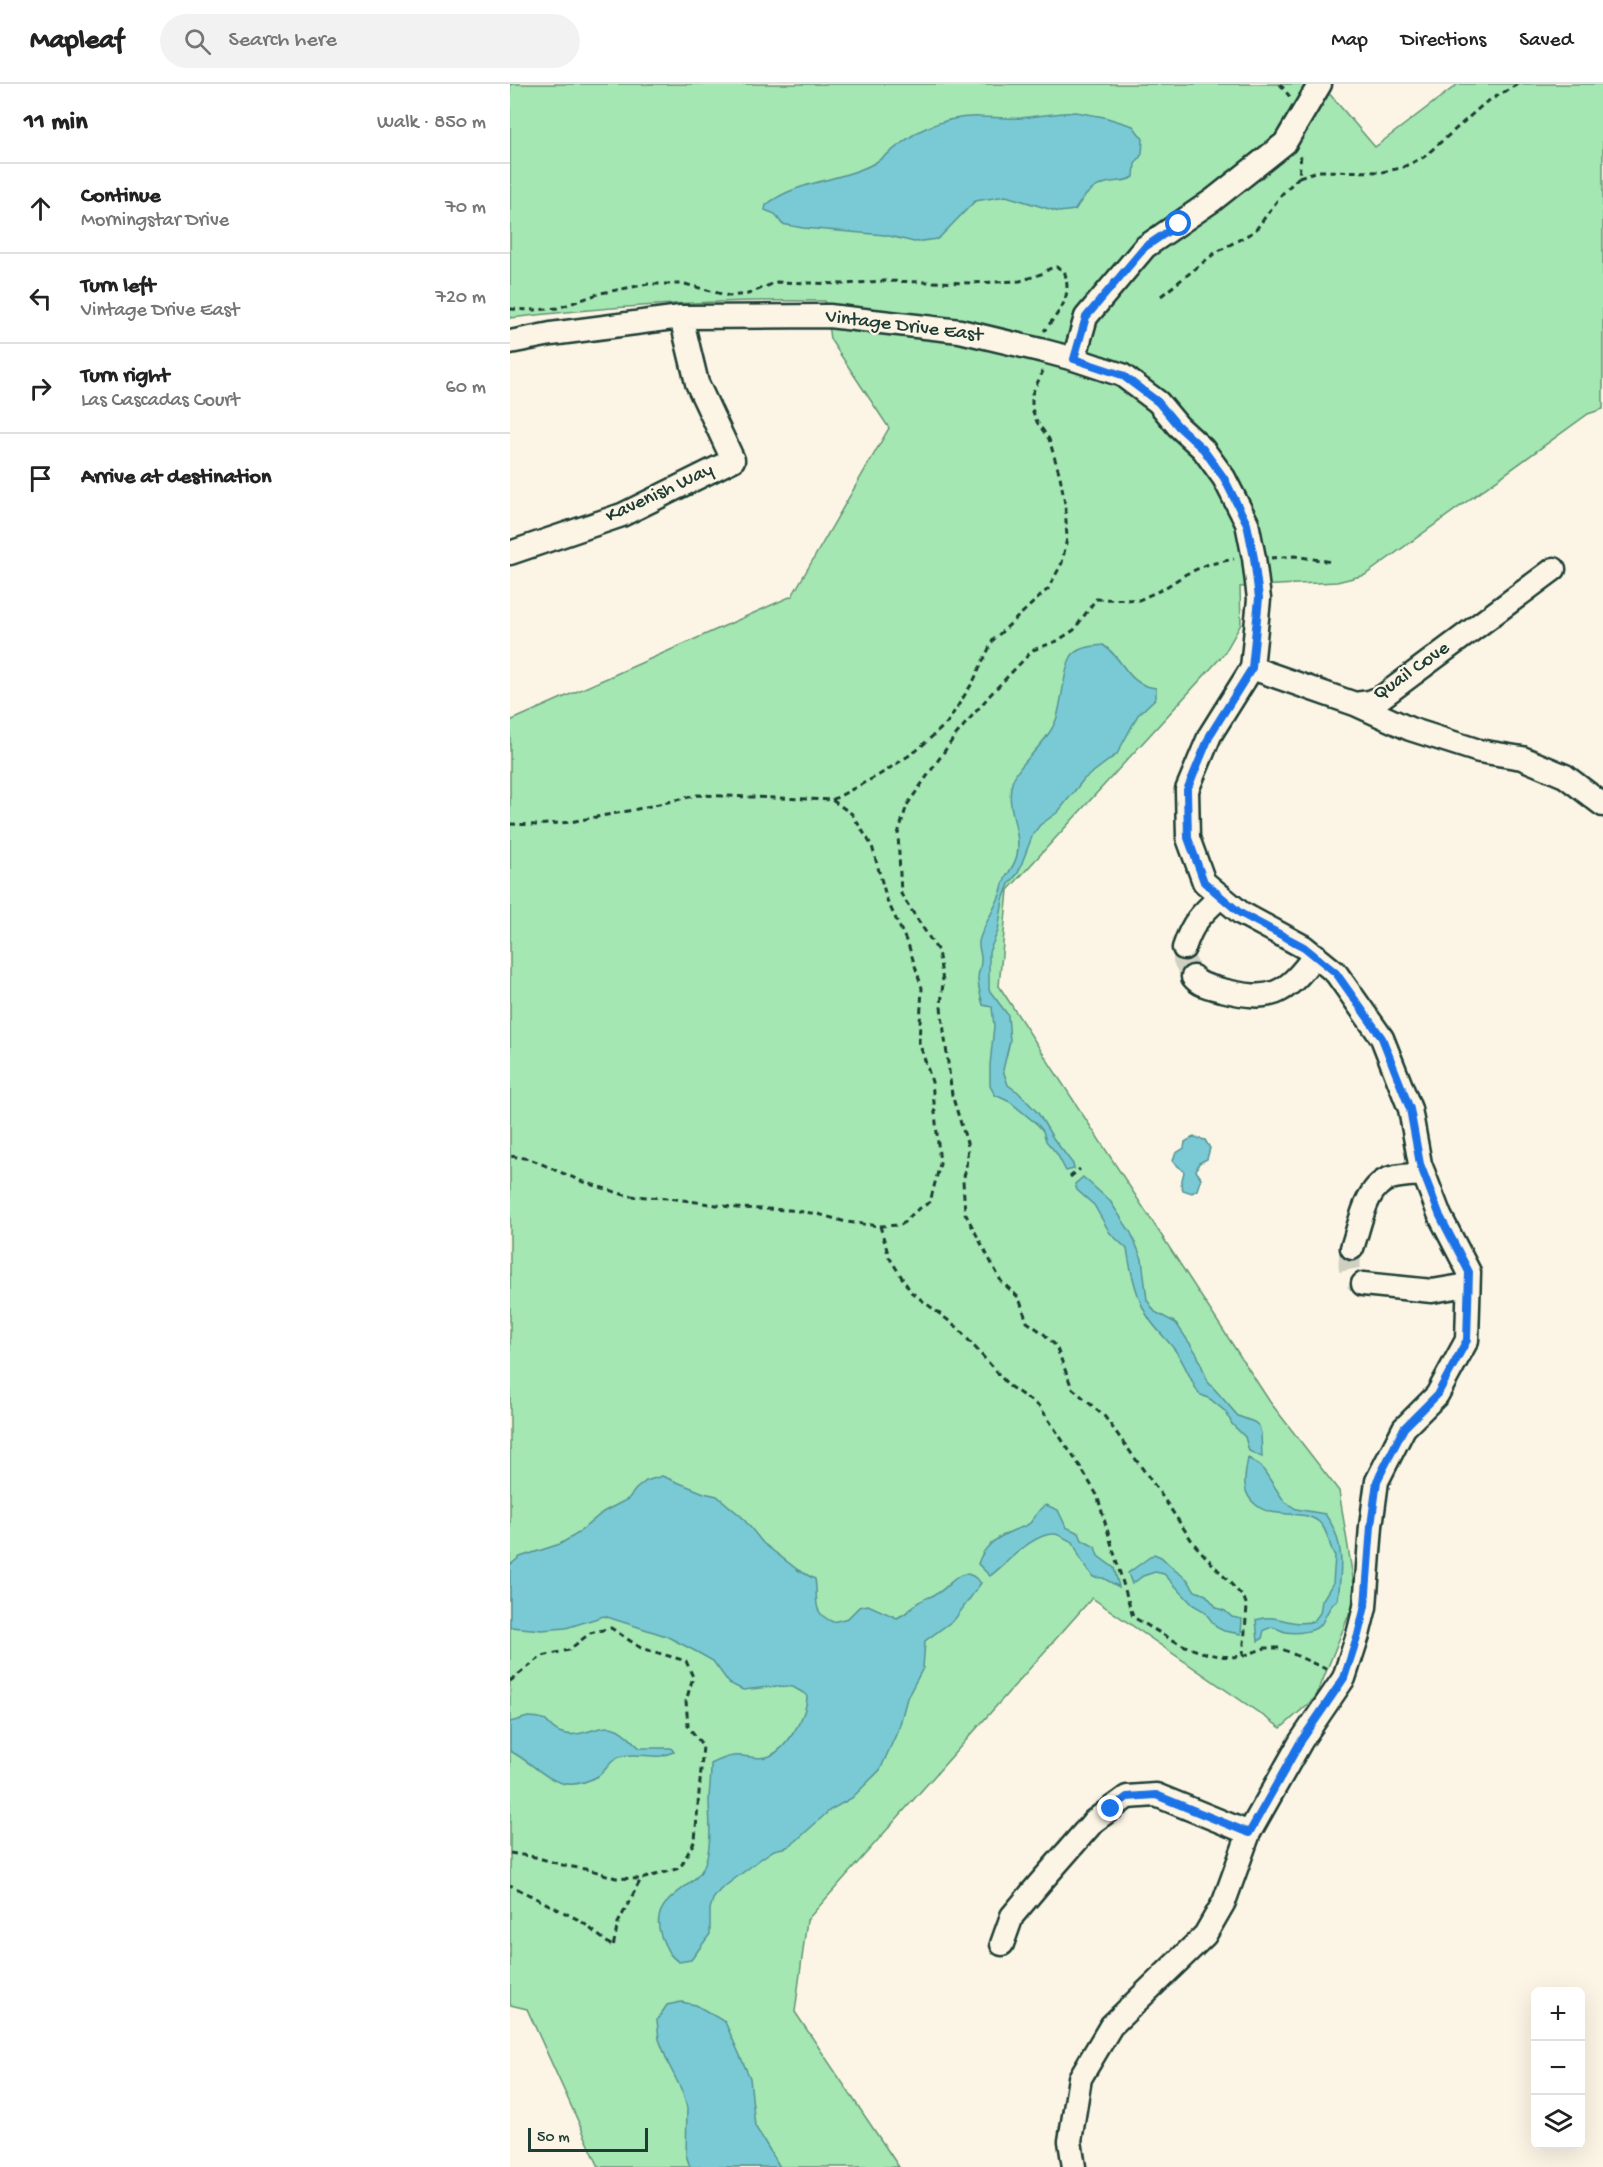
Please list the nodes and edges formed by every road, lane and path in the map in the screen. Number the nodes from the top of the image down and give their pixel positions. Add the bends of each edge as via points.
1 (1280, 84) edge
2 (1320, 84) edge
3 (1518, 84) edge
4 (1300, 117) junction
5 (1299, 177) junction
6 (1161, 296) dead end
7 (510, 309) edge
8 (681, 317) junction
9 (510, 342) edge
10 (1044, 351) junction
11 (1074, 359) junction
12 (510, 553) edge
13 (1254, 559) junction
14 (1332, 562) dead end
15 (1554, 569) dead end
16 (1252, 668) junction
17 (1355, 704) junction
18 (832, 800) junction
19 (1603, 805) edge
20 (510, 824) edge
21 (1221, 896) junction
22 (1184, 948) tunnel mouth
23 (1315, 955) junction
24 (1193, 977) dead end
25 (510, 1156) edge
26 (1080, 1169) dead end
27 (1424, 1174) junction
28 (1070, 1177) dead end
29 (880, 1226) junction
30 (1352, 1248) tunnel mouth
31 (1363, 1284) dead end
32 (1468, 1285) junction
33 (1243, 1656) junction
34 (1344, 1678) junction
35 (510, 1682) edge
36 (1249, 1833) junction
37 (510, 1852) edge
38 (641, 1880) junction
39 (510, 1885) edge
40 (1002, 1944) dead end
41 (1074, 2167) edge

1 - 4 path via 1297,106
2 - 4 street
3 - 5 path via 1485,103 1424,157 1401,168 1382,172 1318,171
4 - 5 path
4 - 11 street via 1285,143 1145,247 1086,317
5 - 6 path via 1255,231 1215,253
7 - 10 path via 558,308 602,293 648,284 685,284 729,296 748,294 777,282 1020,281 1056,267 1064,270 1068,281 1066,302 1044,330
8 - 9 street, Vintage Drive East
8 - 10 street, Vintage Drive East via 829,316 960,331
8 - 12 street, Kavenish Way via 697,383 733,460 622,515
10 - 11 street, Vintage Drive East
10 - 18 path via 1044,369 1032,394 1032,409 1049,439 1060,476 1066,538 1062,563 1048,589 993,640 947,723 916,751
11 - 13 street, Vintage Drive East via 1122,375 1158,402 1203,449 1224,478 1247,524
13 - 14 path via 1295,556
13 - 16 street, Vintage Drive East via 1259,598
13 - 33 path via 1237,558 1206,565 1139,600 1096,599 1074,630 1033,650 955,736 907,805 898,834 901,894 938,951 952,1095 968,1146 963,1181 965,1213 1001,1281 1019,1298 1027,1322 1056,1346 1072,1388 1105,1417 1194,1544 1244,1598 1247,1611
15 - 17 street, Quail Cove via 1382,697
16 - 17 street, Quail Cove
16 - 21 street, Vintage Drive East via 1210,735 1187,790 1188,838 1204,882
17 - 19 street via 1410,729 1479,751 1522,758 1565,776
18 - 20 path via 698,795 570,822
18 - 29 path via 852,814 872,846 887,900 909,947 922,988 919,1042 932,1082 940,1164 930,1202 901,1225
21 - 22 street via 1198,916
21 - 23 street, Vintage Drive East via 1240,913
23 - 24 street via 1291,983 1268,995 1215,988
23 - 27 street, Vintage Drive East via 1336,973 1382,1038 1410,1109
25 - 29 path via 530,1159 628,1196 790,1210
26 - 28 path
27 - 30 street via 1390,1178 1375,1188
27 - 32 street, Vintage Drive East via 1469,1272
29 - 33 path via 889,1257 911,1292 957,1327 1009,1386 1040,1407 1097,1495 1133,1617 1199,1653
31 - 32 street via 1432,1291
32 - 34 street, Vintage Drive East via 1467,1340 1437,1395 1404,1428 1377,1481 1365,1606
33 - 34 path via 1265,1648 1280,1648
34 - 36 street, Vintage Drive East via 1301,1741
35 - 38 path via 543,1656 569,1650 590,1633 611,1628 641,1648 686,1661 693,1677 686,1701 688,1726 703,1746 695,1840 680,1868
36 - 40 street via 1156,1795 1127,1797 1094,1821 1039,1884 1012,1916
36 - 41 street, Vintage Drive East via 1224,1902 1205,1935 1112,2026 1080,2078 1070,2141
37 - 38 path via 616,1878
38 - 39 path via 618,1923 613,1947 581,1921

